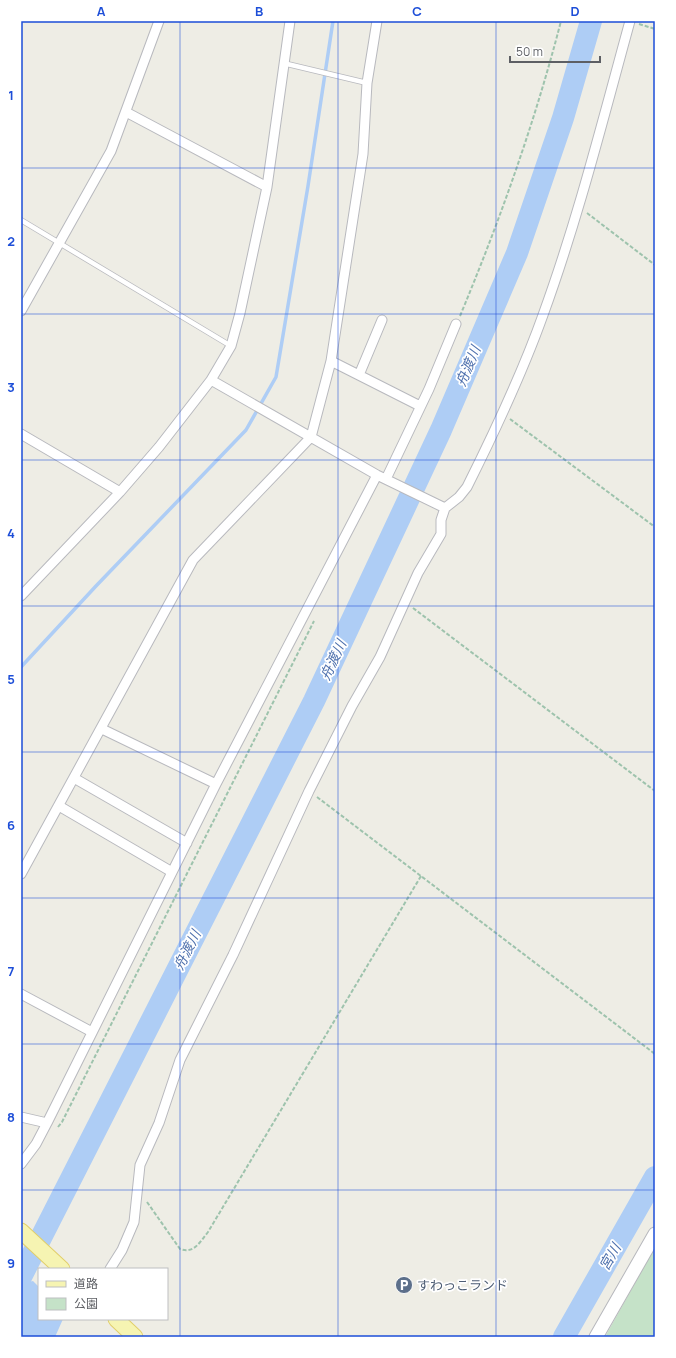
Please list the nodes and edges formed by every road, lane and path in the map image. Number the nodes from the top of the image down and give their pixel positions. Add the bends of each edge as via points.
1 (159, 21) edge
2 (290, 21) edge
3 (377, 21) edge
4 (561, 21) edge
5 (630, 21) edge
6 (655, 29) edge
7 (283, 63) junction
8 (367, 83) junction
9 (126, 112) junction
10 (267, 187) junction
11 (578, 206) junction
12 (21, 220) edge
13 (60, 243) junction
14 (655, 265) edge
15 (21, 311) edge
16 (382, 320) dead end
17 (456, 324) joint
18 (231, 346) junction
19 (330, 361) junction
20 (359, 375) junction
21 (211, 380) junction
22 (420, 406) junction
23 (503, 414) junction
24 (21, 434) edge
25 (311, 437) junction
26 (377, 475) junction
27 (389, 480) junction
28 (120, 492) junction
29 (442, 507) junction
30 (655, 527) edge
31 (21, 596) edge
32 (405, 603) junction
33 (314, 620) dead end
34 (102, 729) junction
35 (74, 778) junction
36 (216, 784) junction
37 (655, 791) edge
38 (309, 792) junction
39 (59, 806) junction
40 (187, 843) junction
41 (172, 872) junction
42 (21, 874) edge
43 (421, 876) junction
44 (21, 994) edge
45 (92, 1032) junction
46 (655, 1054) edge
47 (21, 1117) edge
48 (47, 1123) junction
49 (53, 1132) dead end
50 (21, 1164) edge
51 (138, 1190) junction
52 (21, 1231) edge
53 (655, 1234) edge
54 (61, 1268) edge
55 (111, 1268) edge
56 (117, 1320) edge
57 (135, 1337) edge
58 (596, 1337) edge

1 - 9 street
2 - 7 street
3 - 8 street
4 - 17 path via 521,154 488,248
5 - 6 path
5 - 11 street
7 - 8 lane
7 - 10 street
8 - 19 street via 363,154
9 - 10 street
9 - 13 street via 111,151
10 - 18 street
11 - 14 path
11 - 23 street via 543,315
12 - 13 lane
13 - 15 street
13 - 18 lane
16 - 20 street
17 - 22 street
18 - 21 street
19 - 20 street
19 - 25 street
20 - 22 street
21 - 25 street
21 - 28 street
22 - 27 street
23 - 29 street via 467,487 459,497
23 - 30 path
24 - 28 street
25 - 26 street
25 - 34 street via 193,560
26 - 27 street
26 - 36 street
27 - 29 street
28 - 31 street
29 - 32 street via 441,534 418,573
32 - 37 path
32 - 38 street via 380,658 352,706
33 - 49 path via 62,1122
34 - 35 street
34 - 36 street
35 - 39 street
35 - 40 street
36 - 40 street
38 - 43 path
38 - 51 street via 233,955 180,1060 159,1123 140,1165
39 - 41 street
39 - 42 street
40 - 41 street
41 - 45 street
43 - 46 path
43 - 51 path via 208,1232 193,1250 180,1249
44 - 45 street
45 - 48 street
47 - 48 street
48 - 50 street
51 - 55 street via 134,1222
52 - 54 main road
53 - 58 street
56 - 57 main road

